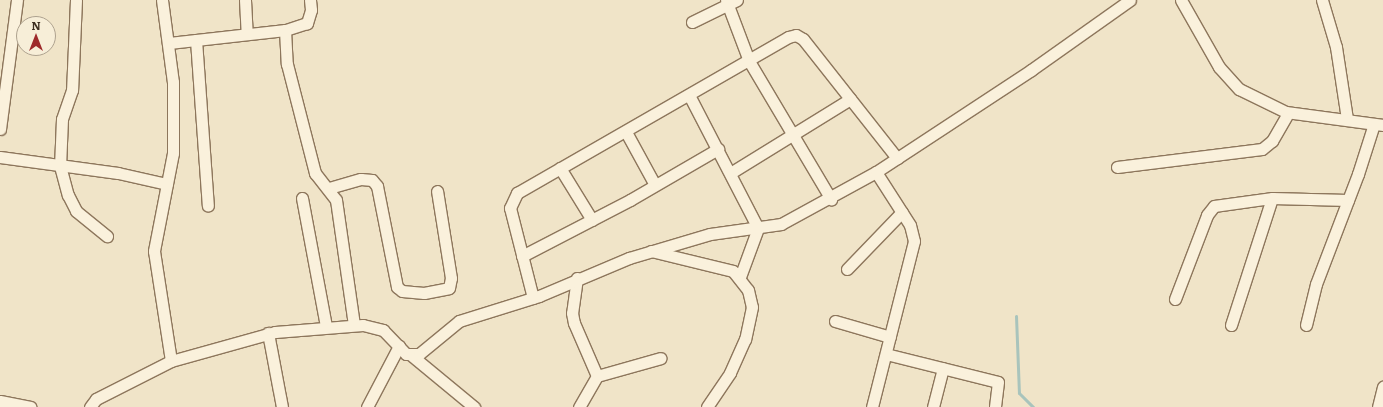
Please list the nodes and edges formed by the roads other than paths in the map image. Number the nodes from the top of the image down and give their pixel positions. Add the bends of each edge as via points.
1 (17, 0) edge
2 (76, 0) edge
3 (162, 0) edge
4 (245, 0) edge
5 (310, 0) edge
6 (1130, 0) edge
7 (1181, 0) edge
8 (1322, 0) edge
9 (731, 2) edge
10 (692, 22) dead end
11 (285, 30) junction
12 (248, 34) junction
13 (196, 40) junction
14 (169, 43) junction
15 (749, 61) junction
16 (689, 96) junction
17 (850, 99) junction
18 (1288, 113) junction
19 (1347, 118) junction
20 (1378, 124) edge
21 (0, 129) edge
22 (626, 132) junction
23 (793, 134) junction
24 (718, 149) junction
25 (0, 157) edge
26 (897, 158) junction
27 (60, 166) junction
28 (1117, 167) dead end
29 (560, 168) junction
30 (732, 172) junction
31 (876, 172) junction
32 (167, 184) junction
33 (656, 185) junction
34 (329, 188) junction
35 (437, 191) dead end
36 (302, 198) dead end
37 (1272, 198) junction
38 (831, 199) junction
39 (1348, 200) junction
40 (208, 206) dead end
41 (902, 212) junction
42 (592, 220) junction
43 (758, 228) junction
44 (107, 236) dead end
45 (651, 251) junction
46 (522, 256) junction
47 (847, 269) dead end
48 (740, 277) junction
49 (577, 278) junction
50 (533, 298) junction
51 (1175, 299) dead end
52 (835, 321) dead end
53 (354, 325) junction
54 (1231, 325) dead end
55 (1306, 325) dead end
56 (326, 326) junction
57 (268, 333) junction
58 (890, 338) junction
59 (399, 346) junction
60 (886, 354) junction
61 (411, 355) junction
62 (661, 358) dead end
63 (171, 361) junction
64 (943, 368) junction
65 (597, 376) junction
66 (1383, 387) edge
67 (0, 401) edge
68 (30, 407) edge
69 (90, 407) edge
70 (282, 407) edge
71 (367, 407) edge
72 (474, 407) edge
73 (579, 407) edge
74 (707, 407) edge
75 (872, 407) edge
76 (933, 407) edge
77 (995, 407) edge
78 (1378, 407) edge

1 - 21 street
2 - 27 street via 72,90 62,119
3 - 14 street
4 - 12 street
5 - 11 street via 311,10 307,23
6 - 26 street
7 - 18 street via 1228,79 1239,89
8 - 19 street via 1336,47
9 - 10 street
9 - 15 street
11 - 12 street
11 - 34 street via 287,64 315,173
12 - 13 street
13 - 14 street
13 - 40 street
14 - 32 street via 175,110 173,153
15 - 16 street
15 - 17 street via 788,37 796,35
15 - 23 street
16 - 22 street
16 - 24 street
17 - 23 street
17 - 26 street
18 - 19 street via 1312,118
18 - 28 street via 1272,141 1262,149
19 - 20 street
20 - 39 street
22 - 29 street
22 - 33 street
23 - 30 street
23 - 38 street
24 - 30 street
24 - 33 street
25 - 27 street
26 - 31 street
27 - 32 street via 118,173
27 - 44 street via 68,195 76,211
29 - 42 street
29 - 46 street via 517,193 510,203
30 - 43 street
31 - 38 street
31 - 41 street
32 - 63 street via 154,252
33 - 42 street
34 - 35 street via 361,179 372,180 377,186 397,287 402,291 424,293 449,288 450,278
34 - 53 street via 336,200
36 - 56 street
37 - 39 street
37 - 51 street via 1222,204 1209,210
37 - 54 street
38 - 43 street via 781,224
39 - 55 street via 1316,284
41 - 47 street
41 - 58 street via 910,225 914,241
42 - 46 street
43 - 45 street via 710,234
43 - 48 street
45 - 48 street via 718,266
45 - 49 street
46 - 50 street
48 - 74 street via 751,298 750,322 738,358
49 - 50 street
49 - 65 street via 574,323
50 - 61 street via 459,321 419,354
52 - 58 street
53 - 56 street
53 - 59 street via 383,330
56 - 57 street
57 - 63 street
57 - 70 street
58 - 60 street
59 - 61 street
59 - 71 street
60 - 64 street
60 - 75 street
61 - 72 street
62 - 65 street
63 - 69 street via 96,399
64 - 76 street
64 - 77 street via 998,382
65 - 73 street
66 - 78 street
67 - 68 street

